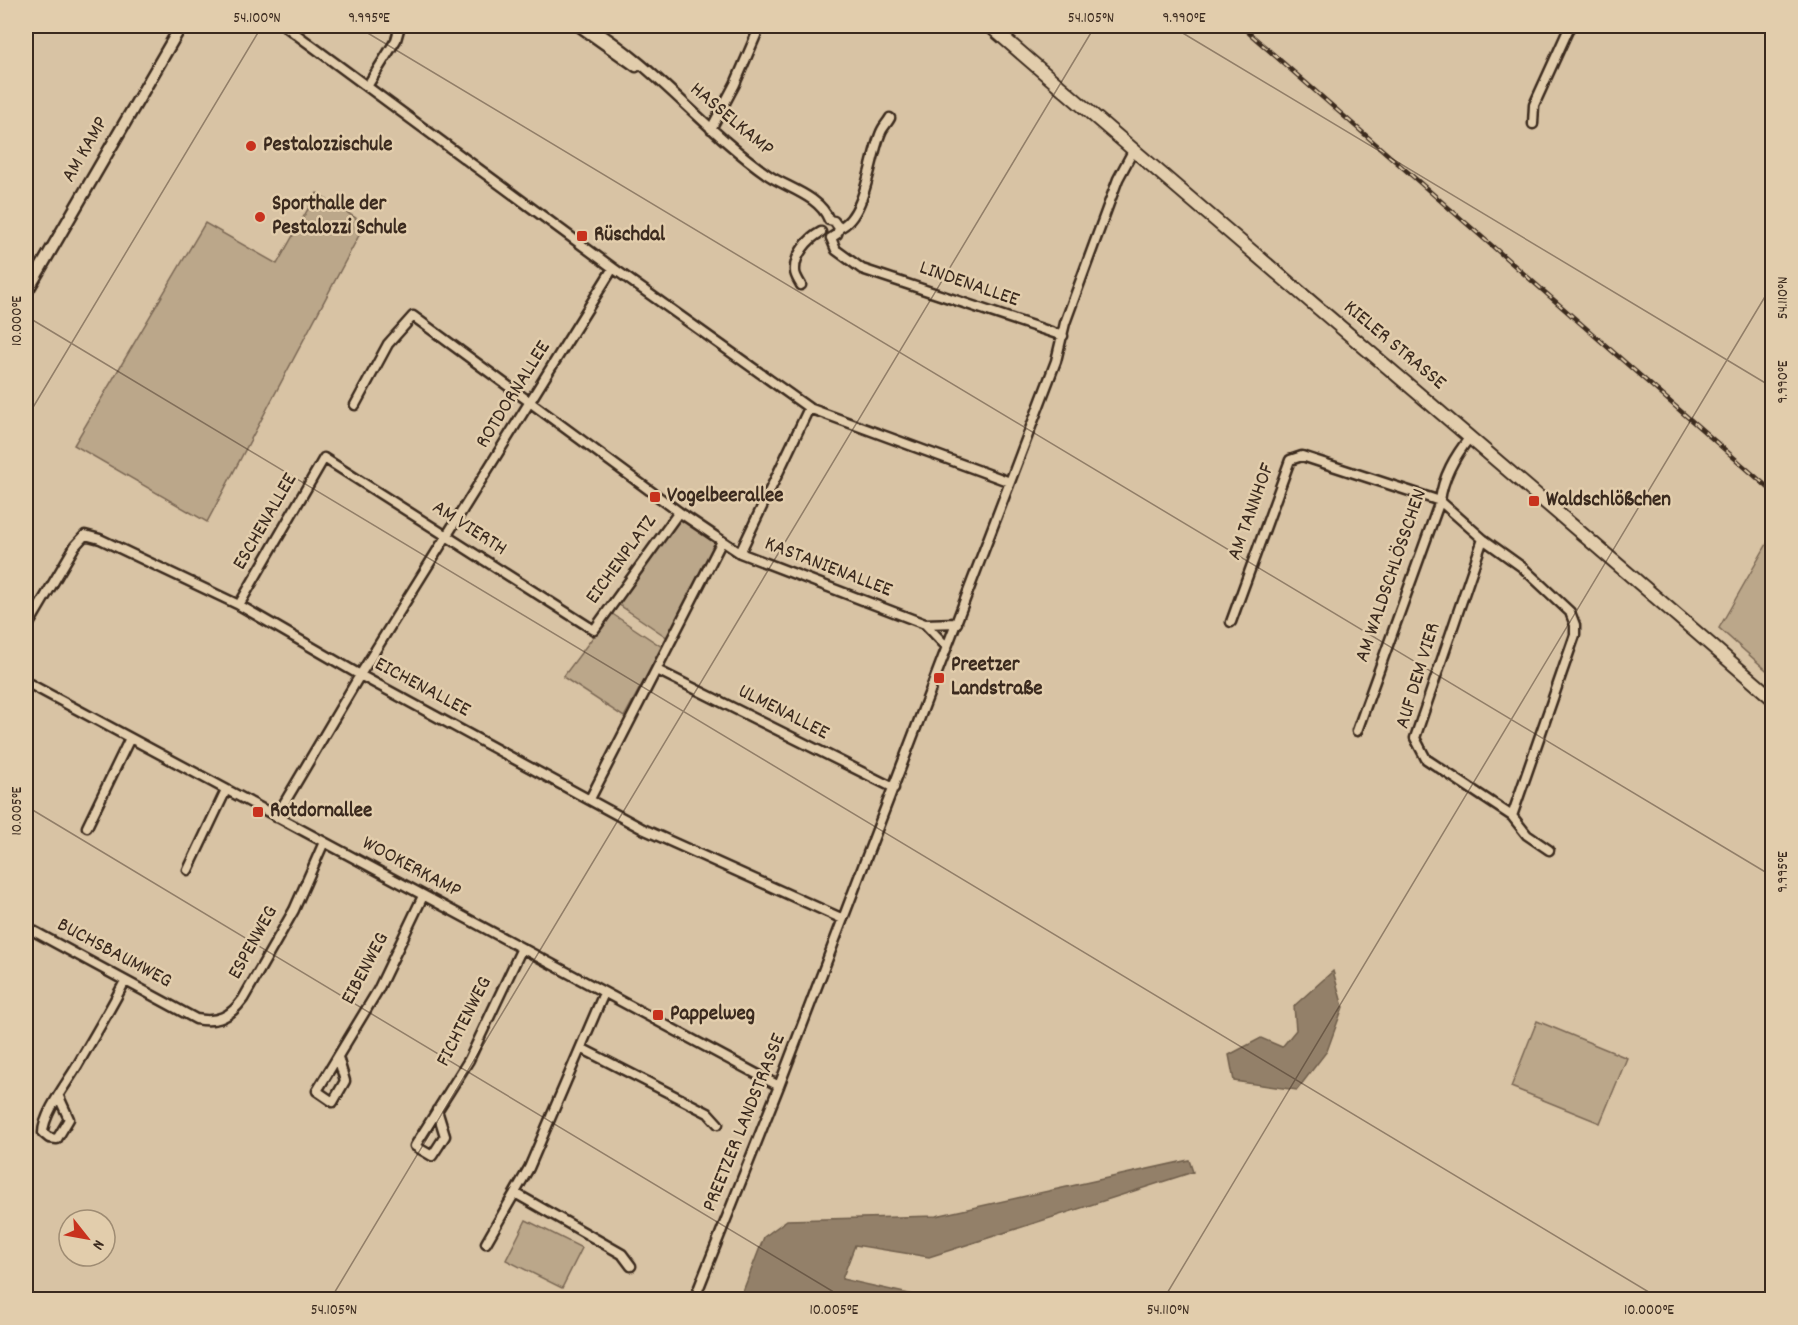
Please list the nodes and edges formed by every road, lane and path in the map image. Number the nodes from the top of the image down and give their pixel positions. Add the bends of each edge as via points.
1 (181, 26) edge
2 (285, 26) edge
3 (400, 26) edge
4 (578, 26) edge
5 (589, 26) edge
6 (760, 26) edge
7 (990, 26) edge
8 (1570, 26) edge
9 (654, 76) junction
10 (368, 85) junction
11 (890, 118) dead end
12 (1533, 124) dead end
13 (711, 129) junction
14 (1133, 151) junction
15 (829, 220) junction
16 (839, 228) junction
17 (822, 232) junction
18 (831, 238) junction
19 (613, 268) junction
20 (801, 285) dead end
21 (26, 293) edge
22 (1062, 336) junction
23 (531, 402) junction
24 (355, 405) dead end
25 (809, 408) junction
26 (1470, 437) junction
27 (324, 458) joint
28 (1010, 482) junction
29 (1440, 501) junction
30 (679, 512) junction
31 (447, 536) junction
32 (1483, 538) junction
33 (722, 541) junction
34 (740, 553) junction
35 (239, 605) junction
36 (1231, 622) dead end
37 (957, 623) junction
38 (925, 624) junction
39 (26, 629) edge
40 (594, 630) joint
41 (947, 647) junction
42 (657, 670) junction
43 (360, 675) junction
44 (26, 682) edge
45 (1773, 698) edge
46 (1357, 731) dead end
47 (130, 738) junction
48 (894, 788) junction
49 (226, 790) junction
50 (590, 799) junction
51 (1512, 816) junction
52 (276, 817) junction
53 (87, 827) dead end
54 (324, 842) junction
55 (1549, 850) dead end
56 (188, 870) dead end
57 (423, 896) junction
58 (843, 919) junction
59 (26, 930) edge
60 (522, 948) junction
61 (125, 981) junction
62 (604, 993) junction
63 (184, 1013) joint
64 (581, 1048) junction
65 (338, 1057) junction
66 (779, 1086) junction
67 (59, 1096) dead end
68 (437, 1110) junction
69 (717, 1124) dead end
70 (515, 1193) junction
71 (486, 1243) dead end
72 (631, 1266) dead end
73 (694, 1299) edge

1 - 21 street, AM KAMP
2 - 10 street
3 - 10 street via 396,40
4 - 9 street, HASSELKAMP
5 - 9 street, HASSELKAMP
6 - 13 street
7 - 14 main road, KIELER STRASSE
8 - 12 street via 1533,105
9 - 13 street, HASSELKAMP
10 - 19 street
11 - 16 street via 881,131 859,202 849,221
13 - 15 street, HASSELKAMP via 769,175 816,204
14 - 22 street, PREETZER LANDSTRASSE via 1118,179
14 - 26 main road, KIELER STRASSE
15 - 16 street
15 - 17 street via 822,224
16 - 18 street
17 - 18 street
17 - 20 street via 811,237 796,263 795,273
18 - 22 street, LINDENALLEE via 836,250 862,269
19 - 23 street, ROTDORNALLEE
19 - 25 street
22 - 28 street, PREETZER LANDSTRASSE
23 - 24 street via 412,316 388,344
23 - 30 street
23 - 31 street, ROTDORNALLEE
25 - 28 street
25 - 34 street
26 - 29 street, AM WALDSCHLÖSSCHEN via 1455,457
26 - 45 main road, KIELER STRASSE
27 - 31 street, AM VIERTH
27 - 35 street, ESCHENALLEE
28 - 37 street, PREETZER LANDSTRASSE
29 - 32 street
29 - 36 street, AM TANNHOF via 1302,456 1290,460
29 - 46 street, AM WALDSCHLÖSSCHEN
30 - 33 street
30 - 40 street, EICHENPLATZ
31 - 40 street, AM VIERTH
31 - 43 street, ROTDORNALLEE
32 - 51 street via 1522,567 1570,612 1575,625 1575,635
32 - 51 street, AUF DEM VIER via 1415,738 1426,759
33 - 34 street, KASTANIENALLEE
33 - 42 street
34 - 38 street, KASTANIENALLEE
35 - 39 street, EICHENALLEE via 86,535 75,546
35 - 43 street, EICHENALLEE
37 - 38 street, KASTANIENALLEE
37 - 41 street, PREETZER LANDSTRASSE
38 - 41 street, KASTANIENALLEE
41 - 48 street, PREETZER LANDSTRASSE
42 - 48 street, ULMENALLEE
42 - 50 street
43 - 50 street, EICHENALLEE
43 - 52 street, ROTDORNALLEE
44 - 47 street, WOOKERKAMP
47 - 49 street, WOOKERKAMP
47 - 53 street
48 - 58 street, PREETZER LANDSTRASSE
49 - 52 street, WOOKERKAMP
49 - 56 street
50 - 58 street, EICHENALLEE via 643,829
51 - 55 street, AUF DEM VIER via 1527,835
52 - 54 street, WOOKERKAMP
54 - 57 street, WOOKERKAMP
54 - 63 street, ESPENWEG via 294,910 235,1010 227,1017 207,1021
57 - 60 street, WOOKERKAMP
57 - 65 street, EIBENWEG via 378,990
58 - 66 street, PREETZER LANDSTRASSE
59 - 61 street, BUCHSBAUMWEG
60 - 62 street, WOOKERKAMP
60 - 68 street, FICHTENWEG via 470,1060
61 - 63 street, BUCHSBAUMWEG
61 - 67 street
62 - 64 street
62 - 66 street, WOOKERKAMP
64 - 69 street via 708,1113
64 - 70 street
65 - 65 street, EIBENWEG via 317,1091 333,1102 345,1082
66 - 73 street, PREETZER LANDSTRASSE
68 - 68 street, FICHTENWEG via 415,1146 432,1156 444,1136
70 - 71 street
70 - 72 street via 622,1254

